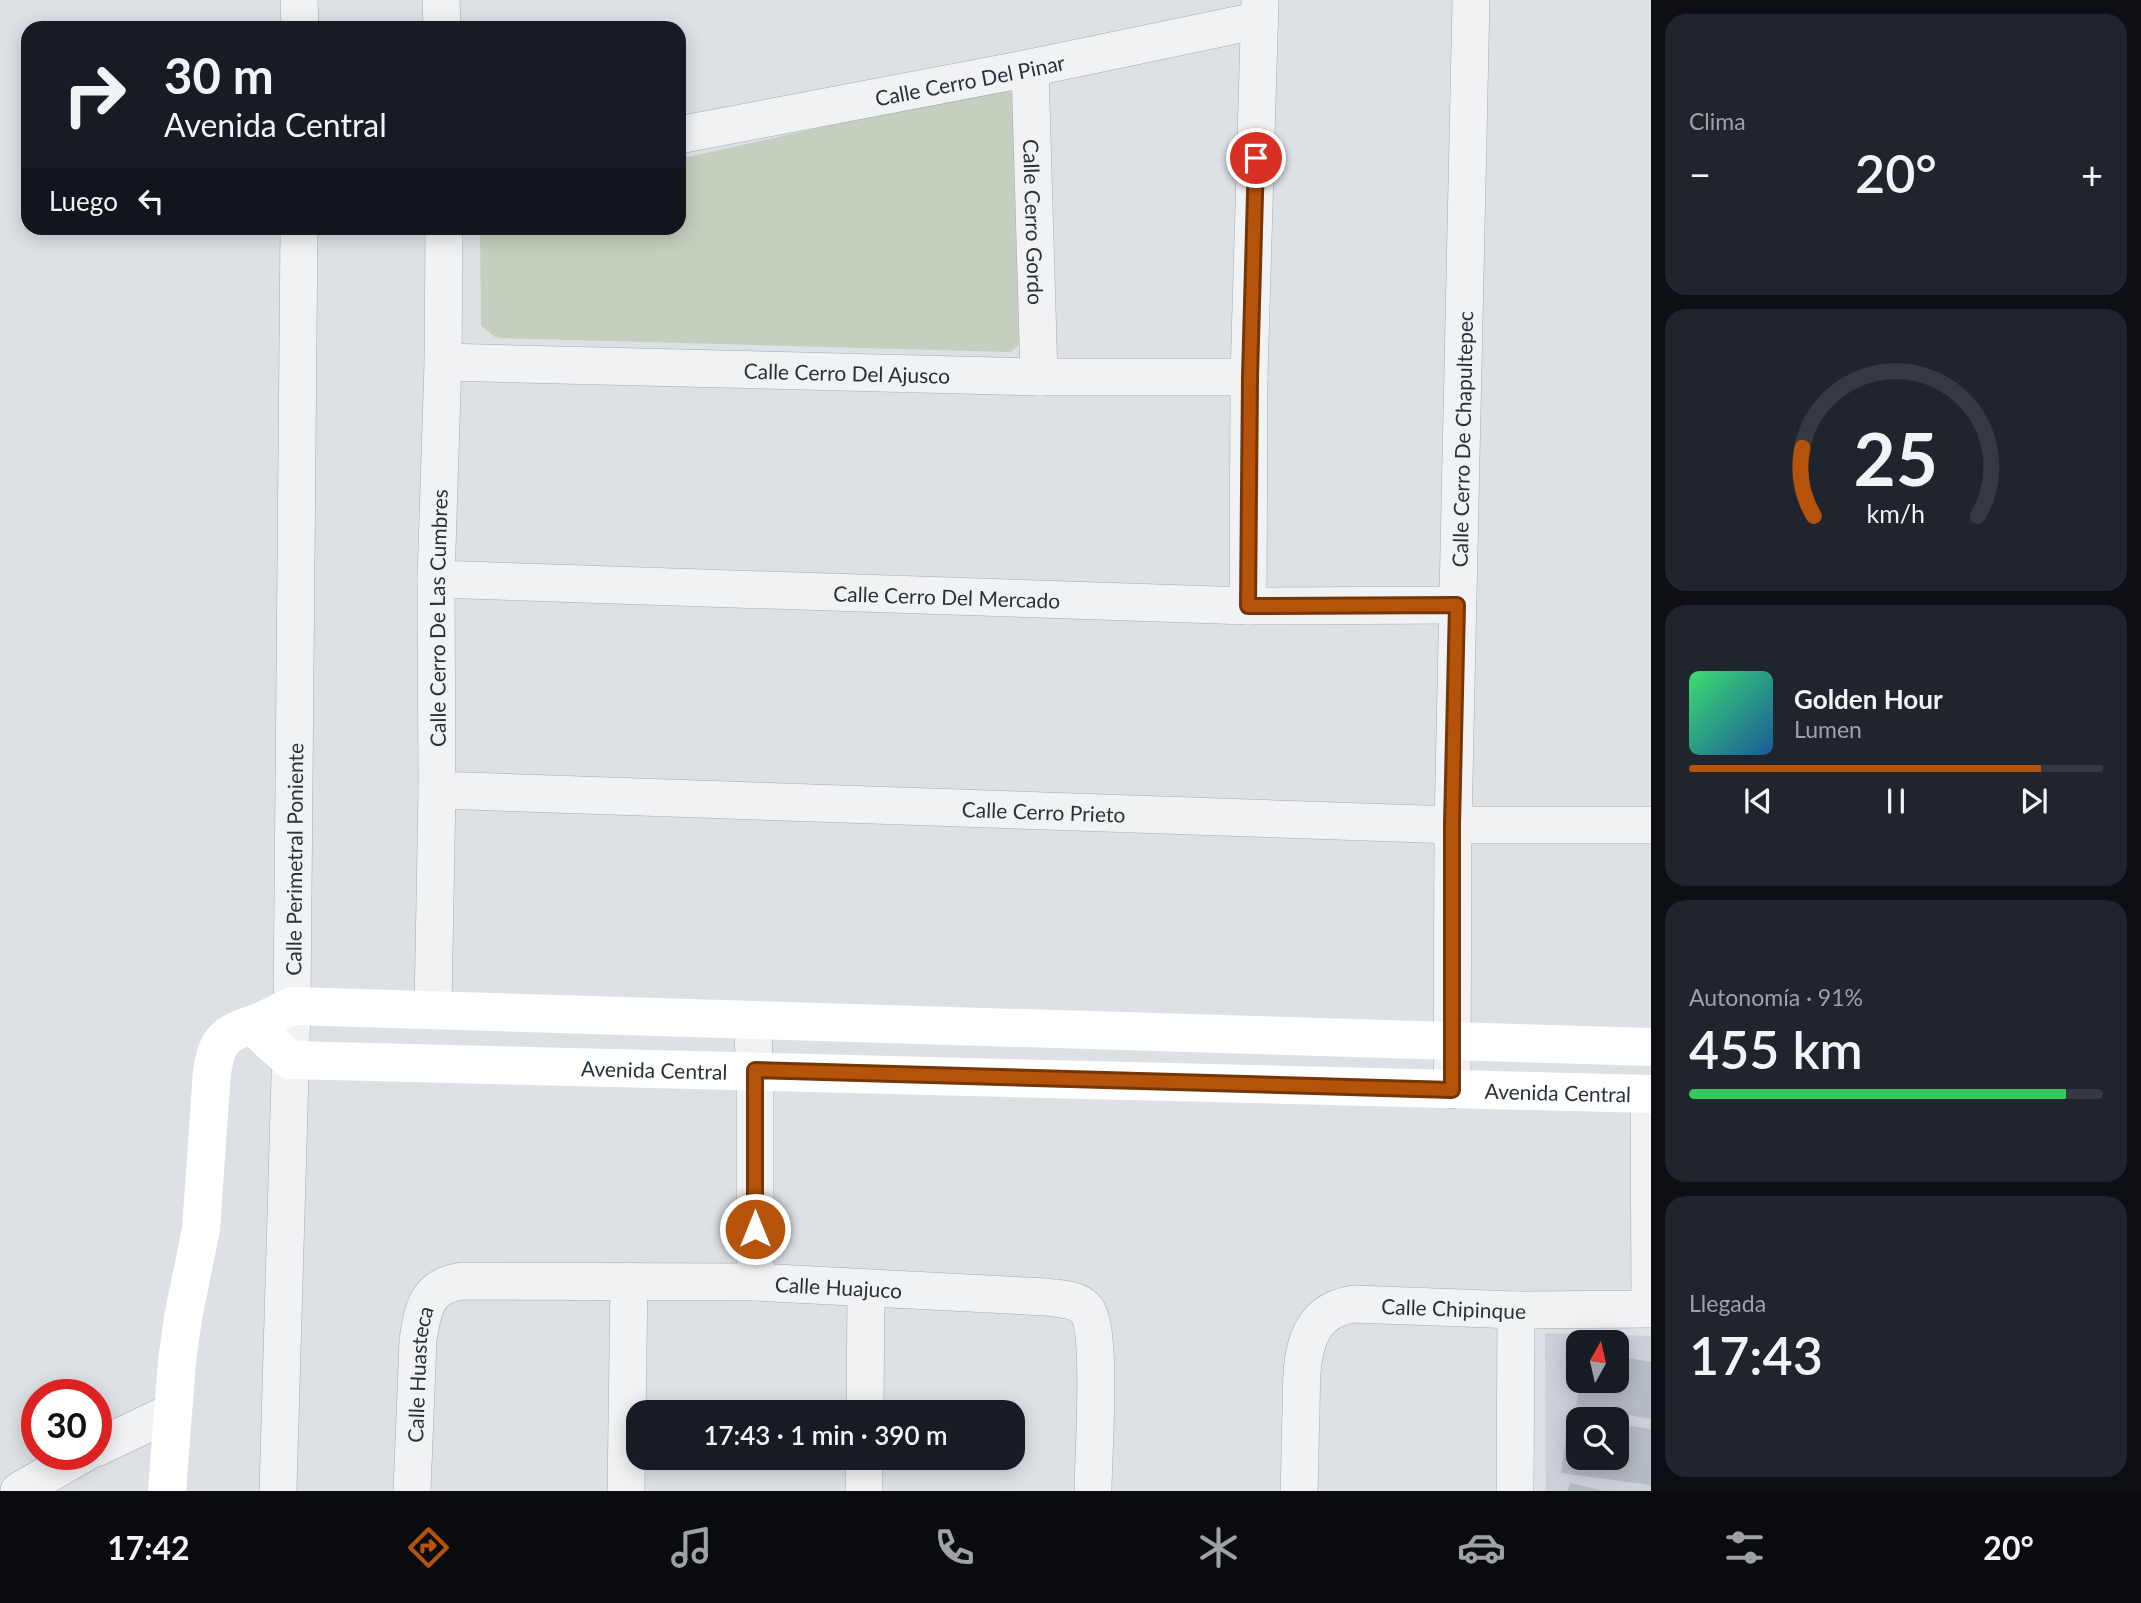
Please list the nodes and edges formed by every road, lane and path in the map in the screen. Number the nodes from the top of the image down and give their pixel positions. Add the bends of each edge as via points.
1 (299, 0) edge
2 (441, 0) edge
3 (1471, 0) edge
4 (1260, 10) edge
5 (300, 21) edge
6 (442, 21) edge
7 (1030, 68) junction
8 (686, 134) edge
9 (299, 235) edge
10 (444, 235) edge
11 (443, 362) junction
12 (1039, 377) junction
13 (1250, 377) junction
14 (436, 579) junction
15 (1457, 605) junction
16 (1248, 606) junction
17 (437, 790) junction
18 (1452, 825) junction
19 (1651, 825) edge
20 (292, 1006) junction
21 (433, 1008) junction
22 (752, 1021) junction
23 (252, 1025) junction
24 (1451, 1040) junction
25 (1651, 1047) edge
26 (290, 1060) junction
27 (755, 1070) junction
28 (1452, 1090) junction
29 (1650, 1094) edge
30 (462, 1281) joint
31 (629, 1281) junction
32 (755, 1282) junction
33 (866, 1289) junction
34 (1650, 1308) edge
35 (1516, 1310) junction
36 (865, 1400) edge
37 (172, 1412) junction
38 (112, 1440) edge
39 (55, 1470) edge
40 (864, 1470) edge
41 (19, 1491) edge
42 (167, 1491) edge
43 (278, 1491) edge
44 (412, 1491) edge
45 (626, 1491) edge
46 (864, 1491) edge
47 (1093, 1491) edge
48 (1299, 1491) edge
49 (1515, 1491) edge

1 - 5 street
2 - 6 street
3 - 15 street, Calle Cerro De Chapultepec
4 - 7 street, Calle Cerro Del Pinar
4 - 13 street
7 - 8 street, Calle Cerro Del Pinar
7 - 12 street, Calle Cerro Gordo
9 - 20 street, Calle Perimetral Poniente
10 - 11 street, Calle Cerro De Las Cumbres
11 - 12 street, Calle Cerro Del Ajusco
11 - 14 street, Calle Cerro De Las Cumbres
12 - 13 street, Calle Cerro Del Ajusco
13 - 16 street
14 - 16 street, Calle Cerro Del Mercado
14 - 17 street, Calle Cerro De Las Cumbres
15 - 16 street, Calle Cerro Del Mercado
15 - 18 street, Calle Cerro De Chapultepec
17 - 18 street, Calle Cerro Prieto
17 - 21 street, Calle Cerro De Las Cumbres
18 - 19 street, Calle Cerro Prieto
18 - 24 street, Calle Cerro De Chapultepec
20 - 21 street
20 - 23 street
20 - 26 street, Calle Perimetral Poniente
21 - 22 street
22 - 24 street
22 - 27 street
23 - 26 street
23 - 37 street via 225,1037 216,1050 201,1229 183,1318
24 - 25 street
24 - 28 street, Calle Cerro De Chapultepec
26 - 27 street, Avenida Central
26 - 43 street, Calle Perimetral Poniente
27 - 28 street, Avenida Central
27 - 32 street
28 - 29 street, Avenida Central
29 - 34 street
30 - 31 street, Calle Huajuco
30 - 44 street, Calle Huasteca via 440,1288 429,1298 422,1315 414,1391
31 - 32 street, Calle Huajuco
31 - 45 street
32 - 33 street, Calle Huajuco
33 - 36 street
33 - 47 street, Calle Huajuco via 1045,1297 1075,1301 1084,1307 1096,1351
34 - 35 street, Calle Chipinque
35 - 48 street, Calle Chipinque via 1354,1304 1333,1308 1313,1329 1303,1354
35 - 49 street
37 - 38 street
37 - 42 street
39 - 41 street
40 - 46 street

